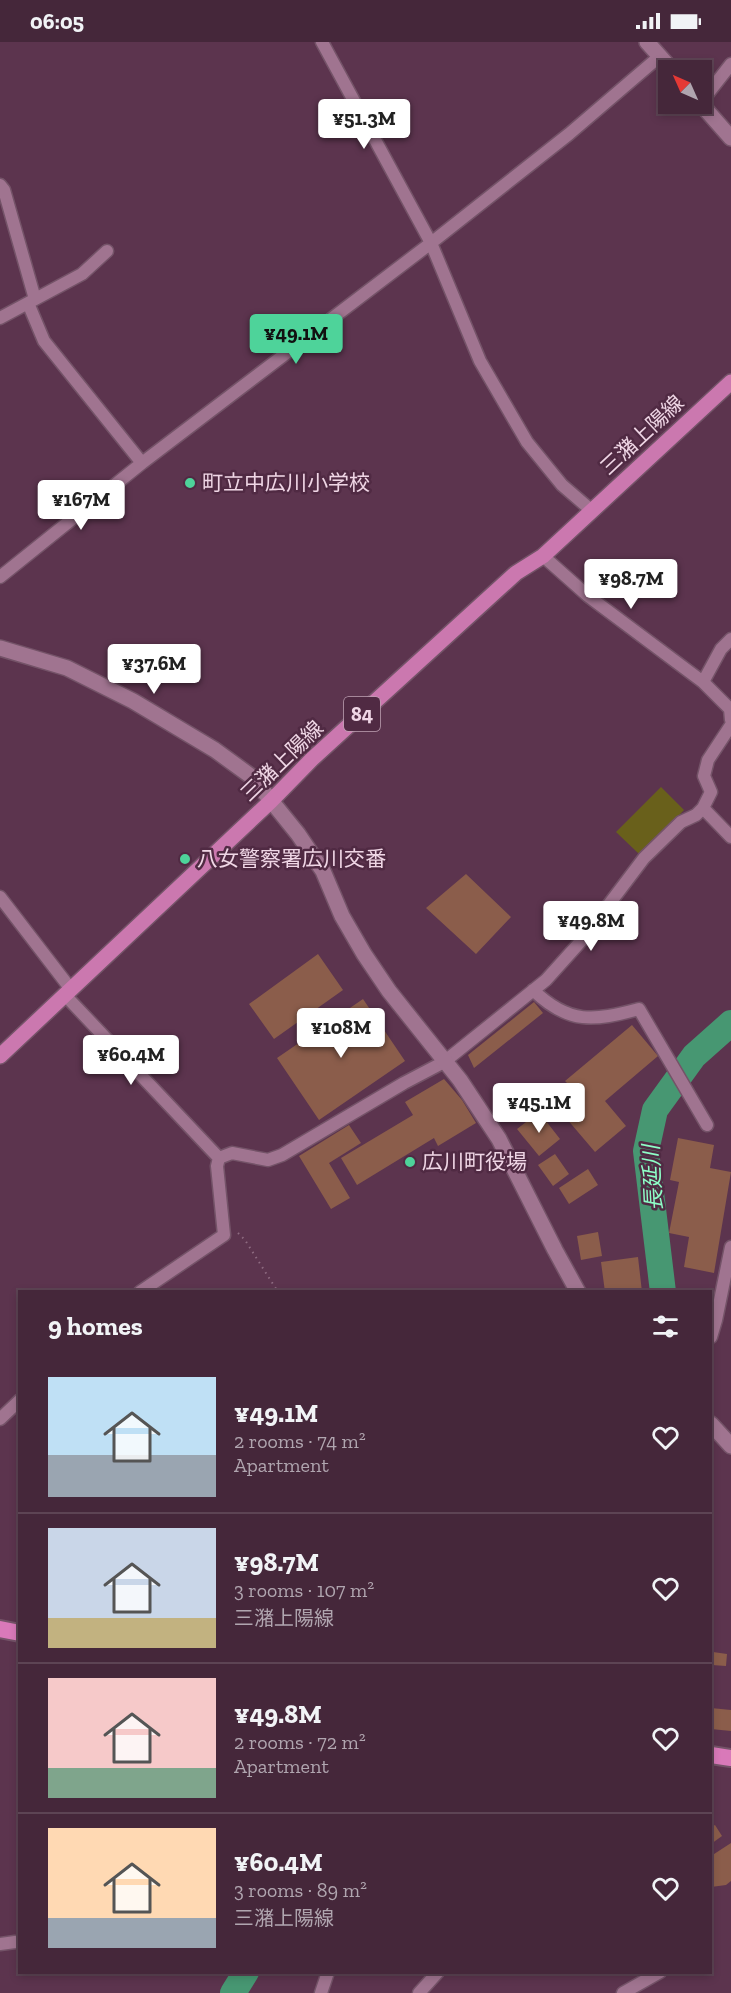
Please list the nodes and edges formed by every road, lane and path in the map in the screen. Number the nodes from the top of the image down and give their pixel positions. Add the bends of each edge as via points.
1 (322, 42) edge
2 (647, 42) edge
3 (660, 56) junction
4 (663, 60) edge
5 (731, 64) edge
6 (712, 89) edge
7 (712, 114) edge
8 (731, 138) edge
9 (0, 185) edge
10 (431, 243) junction
11 (107, 251) dead end
12 (31, 301) junction
13 (0, 318) edge
14 (728, 388) edge
15 (142, 463) junction
16 (591, 510) junction
17 (543, 556) junction
18 (0, 577) edge
19 (731, 639) edge
20 (0, 648) edge
21 (703, 682) junction
22 (731, 720) edge
23 (731, 725) edge
24 (271, 801) junction
25 (703, 808) junction
26 (731, 837) edge
27 (0, 897) edge
28 (533, 990) junction
29 (67, 991) junction
30 (0, 1056) edge
31 (444, 1062) junction
32 (707, 1125) dead end
33 (219, 1158) junction
34 (224, 1235) junction
35 (731, 1246) edge
36 (143, 1290) edge
37 (277, 1290) edge
38 (577, 1290) edge
39 (712, 1334) edge
40 (18, 1402) edge
41 (0, 1419) edge
42 (712, 1425) edge
43 (731, 1446) edge
44 (0, 1629) edge
45 (18, 1633) edge
46 (712, 1755) edge
47 (731, 1758) edge
48 (15, 1942) dead end
49 (0, 1944) edge
50 (327, 1974) edge
51 (436, 1974) edge
52 (656, 1974) edge
53 (321, 1993) edge
54 (419, 1993) edge
55 (623, 1993) edge

1 - 10 street
2 - 3 street
3 - 4 street
3 - 10 street
5 - 6 street
7 - 8 street
9 - 12 street
10 - 15 street
10 - 16 street via 480,361 527,442 562,485
11 - 12 street via 82,274
12 - 13 street
12 - 15 street via 44,341
14 - 16 main road, 三潴上陽線 / 84
15 - 18 street
16 - 17 main road, 三潴上陽線 / 84
17 - 21 street via 588,596
17 - 24 main road, 三潴上陽線 / 84 via 516,573
19 - 21 street
20 - 24 street via 67,669 133,702 215,750 252,777
21 - 22 street via 730,709
23 - 25 street via 708,760 704,776 711,792
24 - 29 main road, 三潴上陽線 / 84
24 - 31 street via 323,871 364,954
25 - 26 street
25 - 28 street via 681,822 644,858 582,940
27 - 29 street
28 - 31 street
28 - 32 street via 566,1014 589,1019 639,1009
29 - 30 main road, 三潴上陽線 / 84
29 - 33 street
31 - 33 street via 282,1155 268,1160 232,1154
31 - 38 street via 499,1139
33 - 34 street
34 - 36 street
34 - 37 path via 237,1231
35 - 39 street
40 - 41 street
42 - 43 street
44 - 45 highway
46 - 47 highway
48 - 49 street
50 - 53 street
51 - 54 street
52 - 55 street

